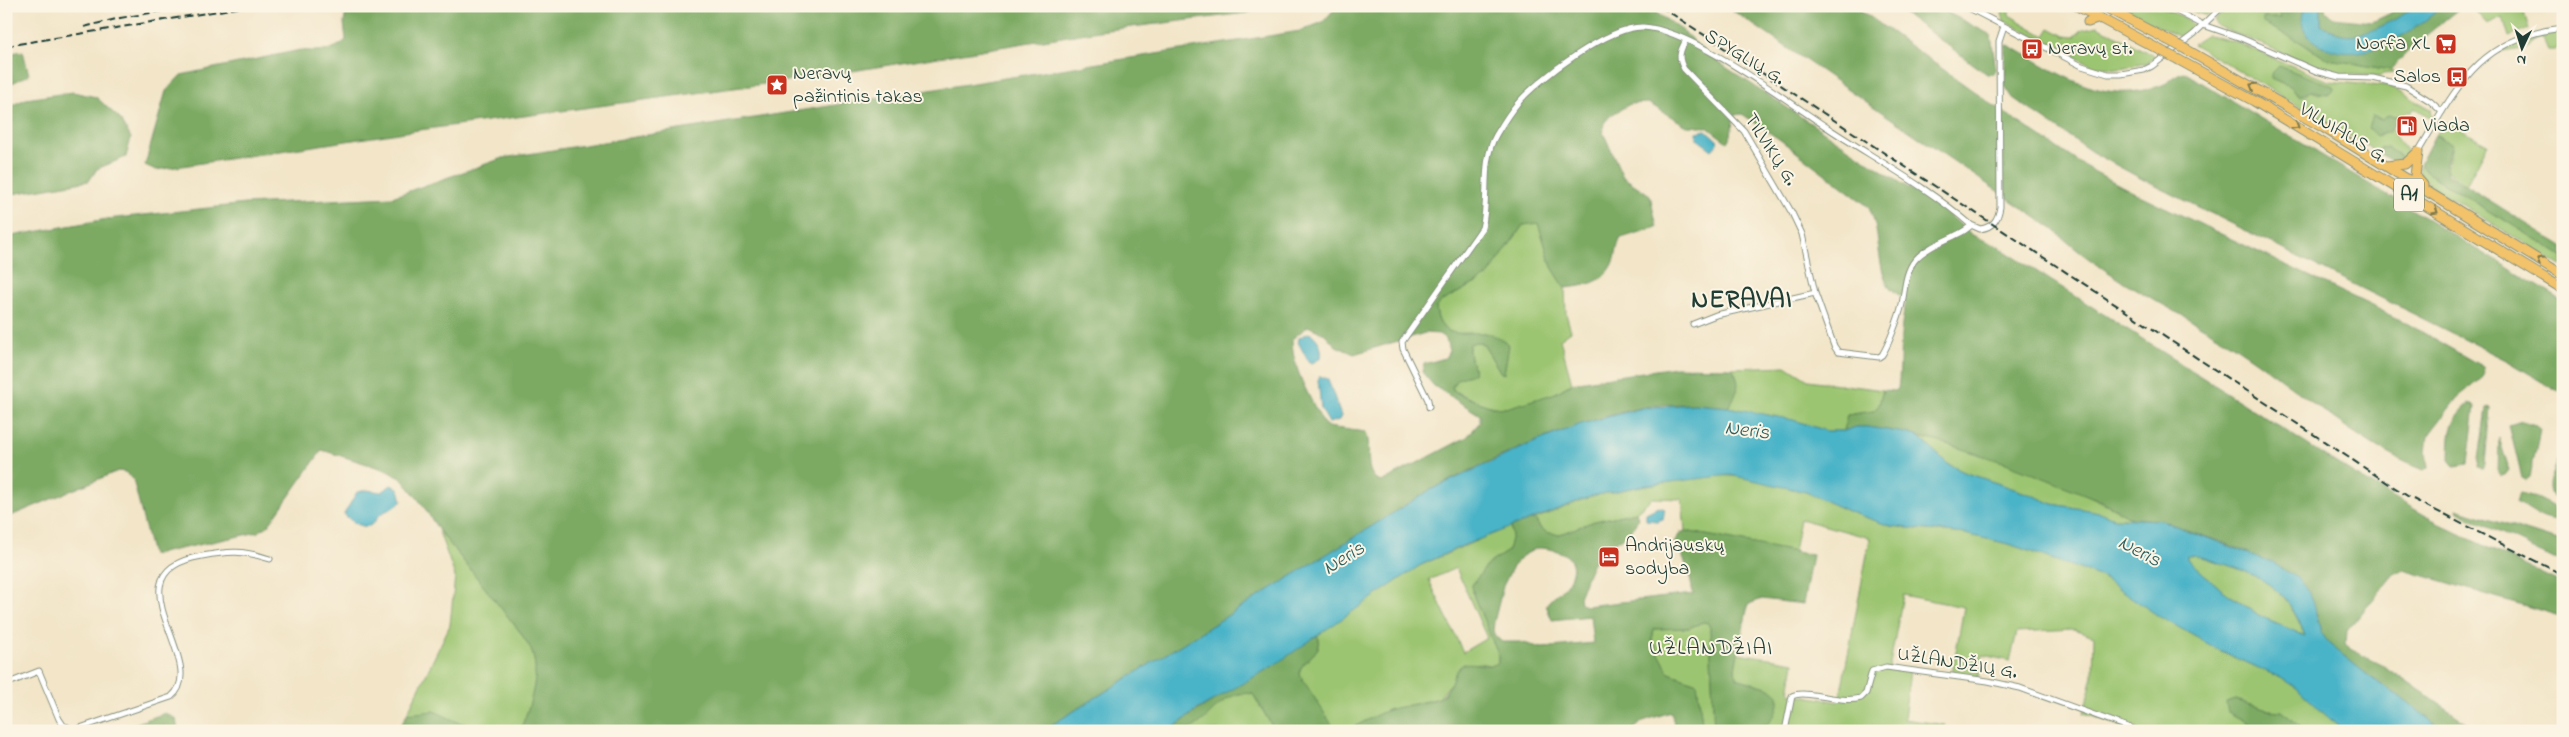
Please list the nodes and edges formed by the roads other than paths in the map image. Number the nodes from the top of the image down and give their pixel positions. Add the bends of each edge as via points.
1 (1965, 6) edge
2 (2076, 6) edge
3 (2103, 6) edge
4 (2167, 6) edge
5 (2223, 6) edge
6 (2100, 18) junction
7 (2088, 22) dead end
8 (2203, 25) junction
9 (2004, 26) junction
10 (2563, 28) edge
11 (1686, 40) junction
12 (2442, 112) junction
13 (2418, 152) junction
14 (2385, 166) junction
15 (2434, 196) junction
16 (1971, 225) junction
17 (2563, 274) edge
18 (2563, 289) edge
19 (1815, 292) junction
20 (1693, 324) dead end
21 (1429, 407) dead end
22 (270, 559) dead end
23 (6, 684) edge
24 (1785, 731) edge
25 (2138, 731) edge

1 - 9 street
2 - 6 highway, A1
14 -> 3 highway, VILNIAUS G. / A1, bridge via 2255,88
4 - 8 street
5 - 8 street
6 - 7 highway
6 -> 18 highway, VILNIAUS G. / A1, bridge via 2254,101
8 - 9 street via 2152,66 2121,74 2088,68
8 - 12 street via 2326,74 2373,78 2406,86
9 - 16 street via 1999,41 1999,215 1994,224 1986,228
10 - 12 street via 2525,35 2493,52 2465,78
11 - 16 street, SPYGLIŲ G. via 1906,178
11 - 19 street, TILVIKŲ G. via 1679,54 1684,69 1744,131 1797,221
11 - 21 street, SPYGLIŲ G. via 1645,27 1611,35 1559,66 1516,104 1490,149 1482,228 1402,342
12 - 13 street
13 - 14 highway via 2405,164
13 - 15 highway via 2415,176
14 - 15 highway, VILNIAUS G. / A1
17 -> 15 highway, VILNIAUS G. / A1
16 - 19 street, TILVIKŲ G. via 1931,246 1914,260 1904,282 1902,306 1886,349 1879,357 1842,354 1835,350
19 - 20 street via 1716,315
22 - 23 street via 248,552 220,553 184,561 172,566 165,575 160,587 162,606 182,675 180,688 171,698 74,730 59,719 39,671
24 - 25 street, UŽLANDŽIŲ G. via 1792,696 1802,693 1834,699 1861,698 1866,694 1872,671 1886,667 2020,688

